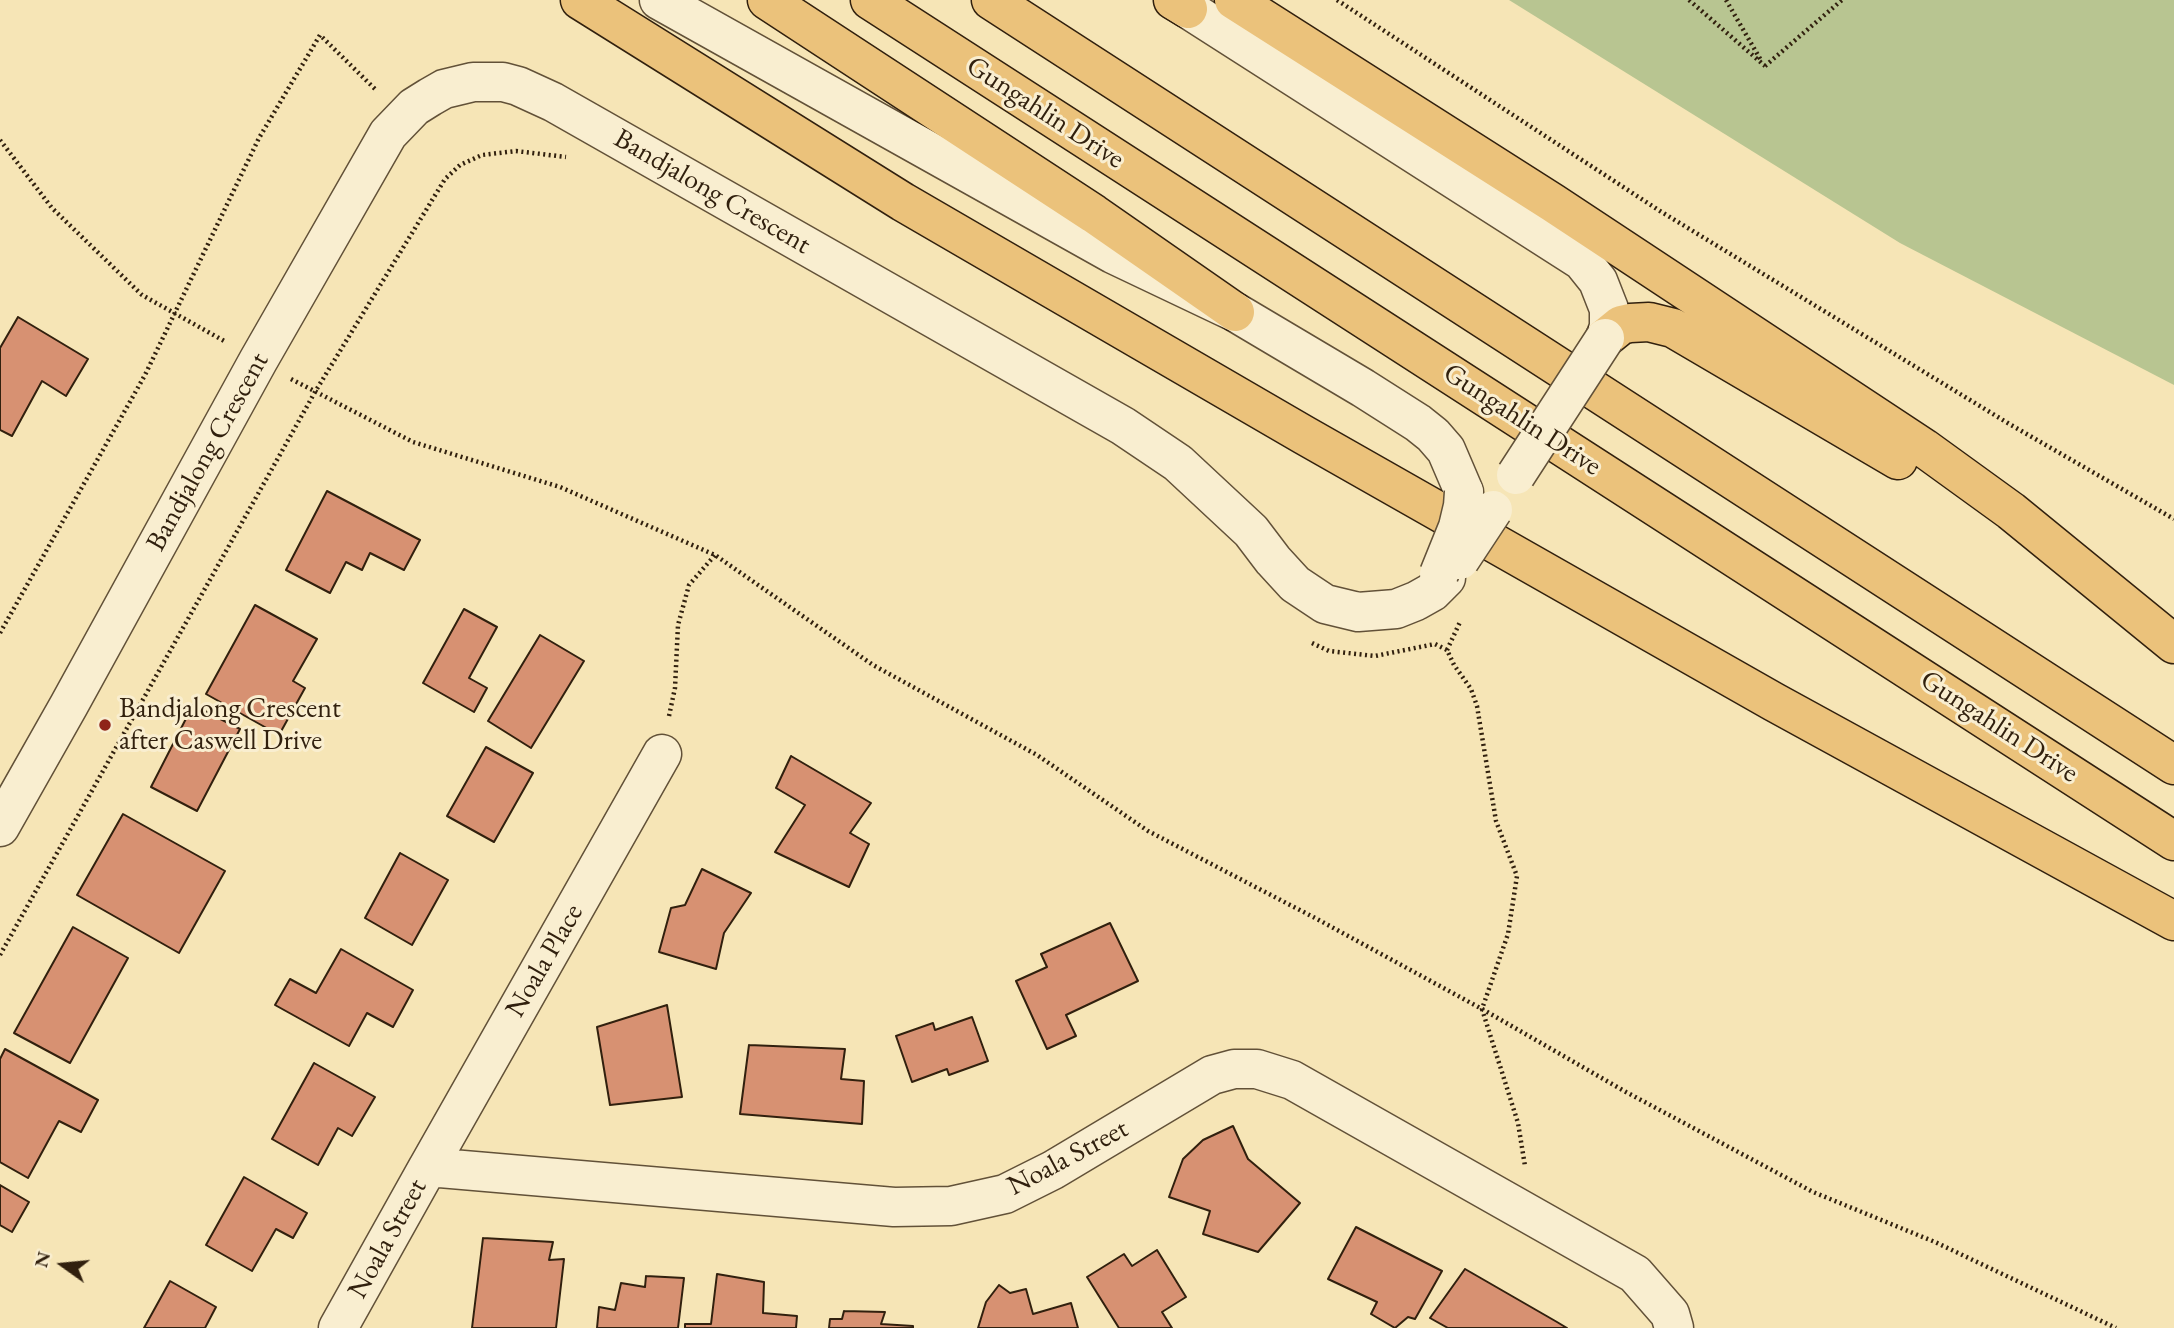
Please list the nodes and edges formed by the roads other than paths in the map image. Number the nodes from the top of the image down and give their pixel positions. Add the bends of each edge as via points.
1 (580, 0) edge
2 (659, 0) edge
3 (767, 0) edge
4 (870, 0) edge
5 (991, 0) edge
6 (1234, 0) edge
7 (1178, 3) edge
8 (1235, 312) junction
9 (1605, 338) junction
10 (1478, 501) junction
11 (2174, 644) edge
12 (2174, 663) edge
13 (662, 754) road end
14 (2174, 765) edge
15 (0, 827) edge
16 (2174, 841) edge
17 (2174, 921) edge
18 (428, 1167) junction
19 (338, 1328) edge
20 (1674, 1328) edge

1 - 17 highway via 914,208 1304,435 1774,702
2 - 8 street via 1113,254
3 - 8 highway
4 - 16 highway, Gungahlin Drive
5 - 14 highway
6 - 11 highway via 1924,448 2011,511
7 - 9 street via 1582,261 1598,281 1609,309
8 - 10 street via 1418,423 1446,450
9 - 10 street, Bandjalong Crescent, bridge via 1516,475
9 - 12 highway via 1621,326 1638,322 1685,334 1959,498
10 - 15 street, Bandjalong Crescent, bridge via 1440,581 1416,601 1382,612 1325,604 1295,583 1251,531 1178,463 1123,426 553,102 503,82 473,82 444,89 414,107 388,134
13 - 18 street, Noala Place
18 - 19 street, Noala Street
18 - 20 street, Noala Street via 894,1207 951,1206 1005,1194 1053,1171 1212,1075 1257,1069 1292,1080 1635,1274 1670,1314

